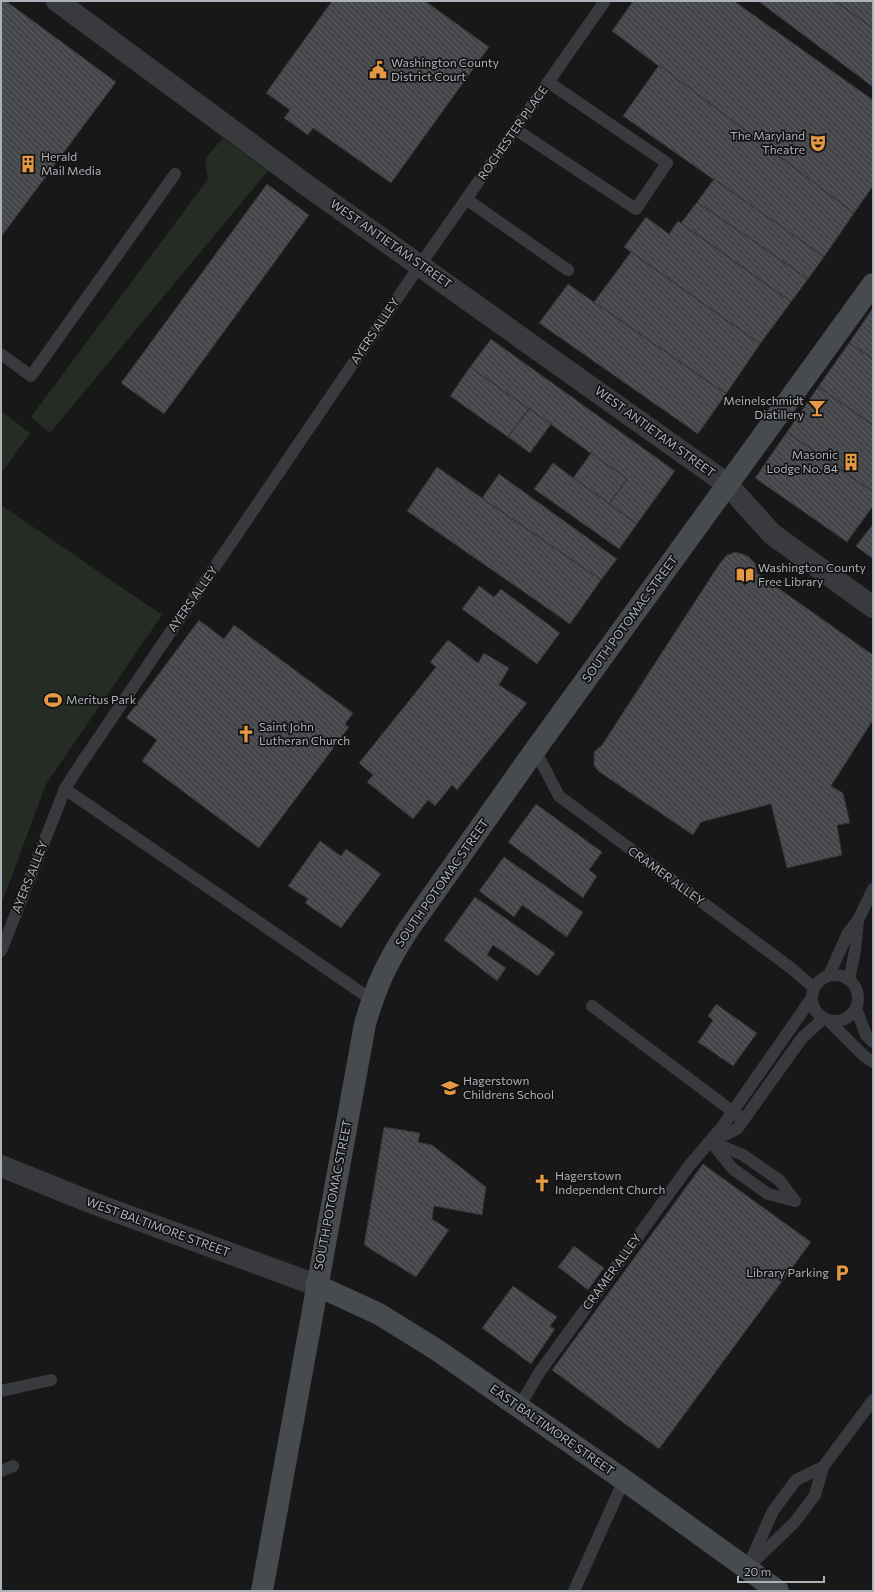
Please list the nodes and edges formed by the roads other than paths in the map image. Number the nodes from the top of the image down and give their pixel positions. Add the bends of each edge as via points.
1 (57, 1) edge
2 (605, 1) edge
3 (548, 82) junction
4 (515, 129) junction
5 (175, 174) dead end
6 (466, 199) junction
7 (420, 264) junction
8 (568, 270) dead end
9 (873, 284) edge
10 (1, 354) edge
11 (727, 484) junction
12 (873, 607) edge
13 (535, 750) junction
14 (65, 789) junction
15 (873, 888) edge
16 (858, 920) junction
17 (1, 951) edge
18 (829, 976) junction
19 (848, 980) junction
20 (812, 994) junction
21 (372, 1000) junction
22 (592, 1006) dead end
23 (856, 1008) junction
24 (826, 1019) junction
25 (873, 1042) edge
26 (873, 1062) edge
27 (732, 1112) junction
28 (744, 1120) junction
29 (711, 1142) junction
30 (1, 1166) edge
31 (316, 1285) junction
32 (50, 1380) dead end
33 (1, 1390) edge
34 (873, 1400) edge
35 (519, 1407) junction
36 (13, 1466) dead end
37 (823, 1467) junction
38 (1, 1471) edge
39 (624, 1480) junction
40 (747, 1568) junction
41 (262, 1591) edge
42 (574, 1591) edge
43 (778, 1591) edge

1 - 7 street, WEST ANTIETAM STREET via 309,187
2 - 3 lane, ROCHESTER PLACE
3 - 4 lane, ROCHESTER PLACE
3 - 4 lane via 667,163 636,209
4 - 6 lane, ROCHESTER PLACE
5 - 10 lane via 31,376
6 - 7 lane, ROCHESTER PLACE
6 - 8 lane
7 - 11 street, WEST ANTIETAM STREET
7 - 14 lane, AYERS ALLEY via 121,702
9 - 11 main road, SOUTH POTOMAC STREET
11 - 12 street, WEST ANTIETAM STREET via 772,534
11 - 13 main road, SOUTH POTOMAC STREET
13 - 20 lane, CRAMER ALLEY via 558,796 791,968
13 - 21 main road, SOUTH POTOMAC STREET via 408,930 388,961
14 - 17 lane, AYERS ALLEY
14 - 21 lane
15 - 16 lane, CRAMER ALLEY
16 - 18 lane, CRAMER ALLEY via 848,933
16 - 19 lane, CRAMER ALLEY via 855,951
18 - 19 lane via 839,975
18 - 20 lane, CRAMER ALLEY via 820,980
19 - 23 lane via 855,987 858,998
20 - 24 lane, CRAMER ALLEY via 814,1008 820,1017
20 - 27 lane, CRAMER ALLEY
21 - 31 main road, SOUTH POTOMAC STREET via 365,1024
22 - 27 lane
23 - 24 lane via 850,1016 840,1021
23 - 25 lane via 866,1035
24 - 26 lane
24 - 28 lane, CRAMER ALLEY via 802,1038
27 - 28 lane
27 - 29 lane, CRAMER ALLEY
28 - 29 lane, CRAMER ALLEY via 737,1130
29 - 29 lane via 733,1169 768,1194 795,1201 779,1180 743,1155
29 - 35 lane, CRAMER ALLEY via 688,1166 539,1373
30 - 31 street, WEST BALTIMORE STREET via 90,1202
31 - 35 main road, EAST BALTIMORE STREET via 393,1321
31 - 41 main road, SOUTH POTOMAC STREET
32 - 33 lane
34 - 37 lane
35 - 39 main road, EAST BALTIMORE STREET
36 - 38 lane
37 - 40 lane via 816,1495 794,1523
37 - 40 lane via 796,1480 773,1511
39 - 40 main road, EAST BALTIMORE STREET
39 - 42 lane
40 - 43 main road, EAST BALTIMORE STREET

